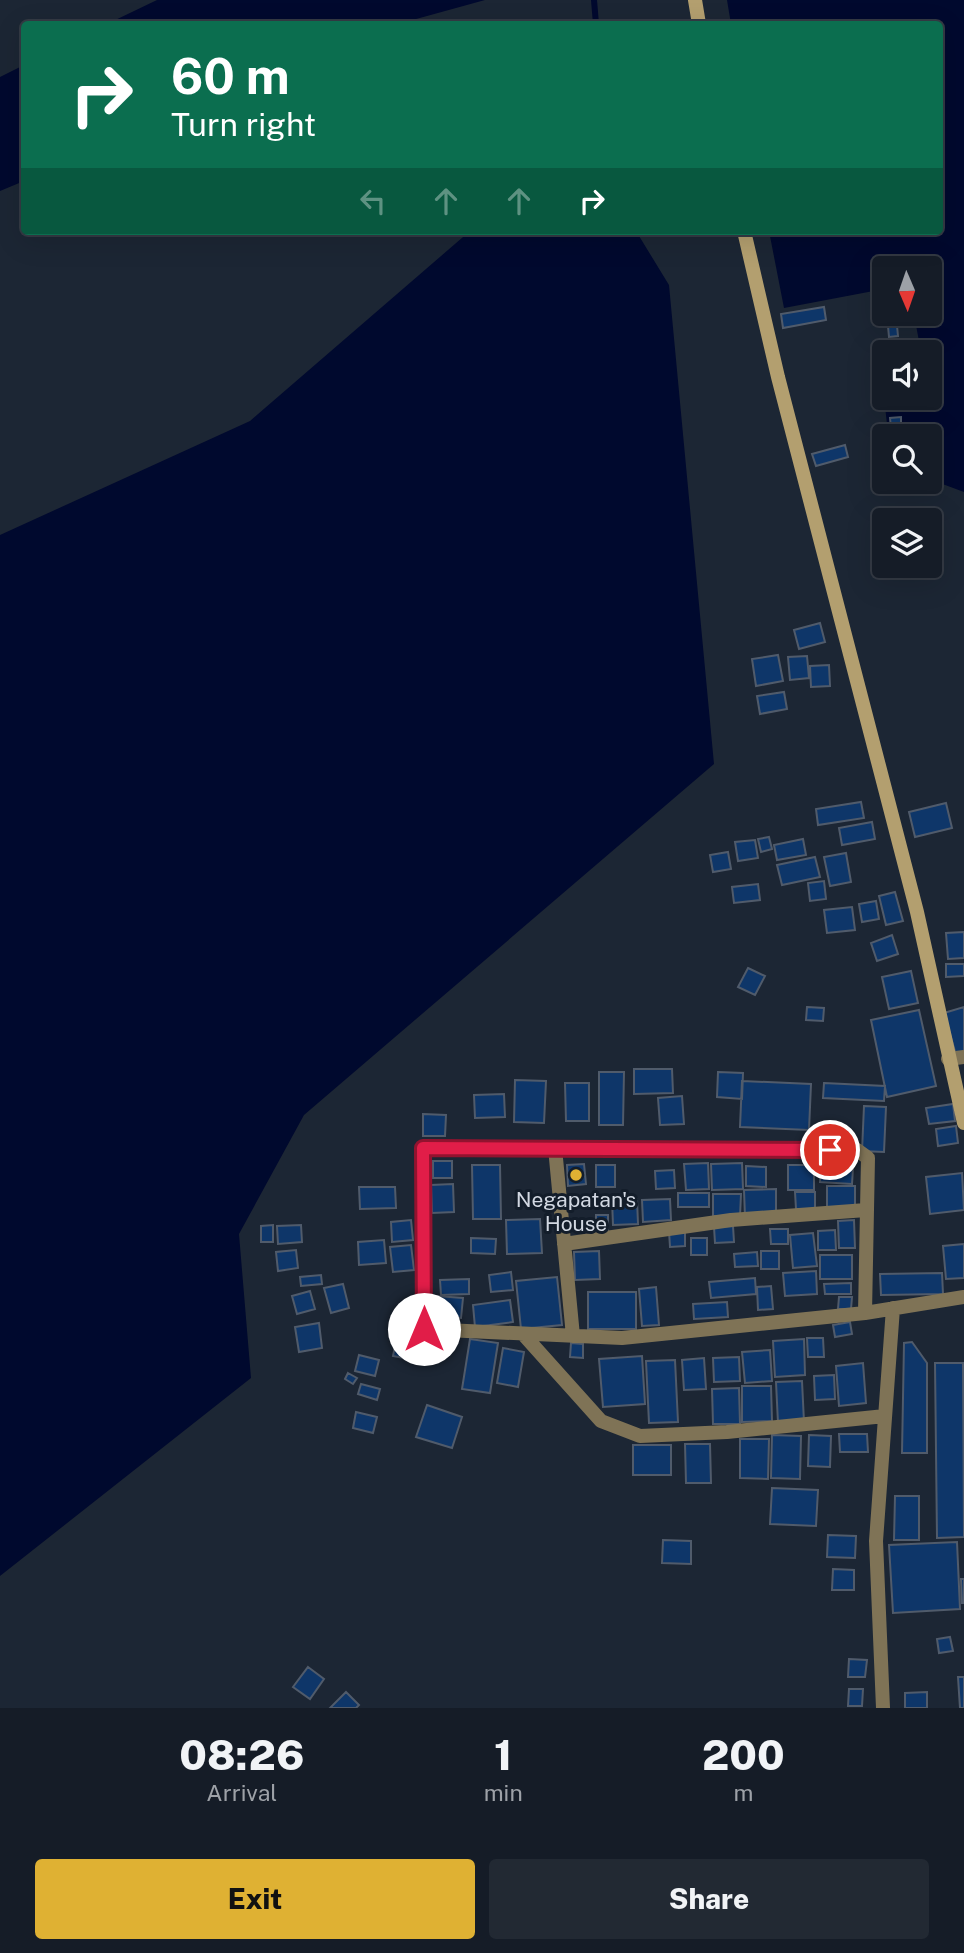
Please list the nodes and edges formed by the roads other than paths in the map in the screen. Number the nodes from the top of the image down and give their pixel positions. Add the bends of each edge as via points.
1 (695, 0) edge
2 (698, 21) edge
3 (745, 235) edge
4 (964, 1057) edge
5 (948, 1059) junction
6 (964, 1123) edge
7 (555, 1148) junction
8 (866, 1210) junction
9 (564, 1244) junction
10 (964, 1297) edge
11 (893, 1308) junction
12 (865, 1313) junction
13 (523, 1334) junction
14 (573, 1336) junction
15 (885, 1416) junction
16 (883, 1708) edge

1 - 2 main road
3 - 5 main road via 917,912
4 - 5 street
5 - 6 main road
7 - 8 street via 857,1150 868,1158
7 - 9 street
7 - 13 street via 423,1148 424,1329
8 - 9 street via 730,1220
8 - 12 street
9 - 14 street
10 - 11 street
11 - 12 street
11 - 15 street
12 - 14 street via 622,1338
13 - 14 street
13 - 15 street via 601,1421 640,1436
15 - 16 street via 876,1541

